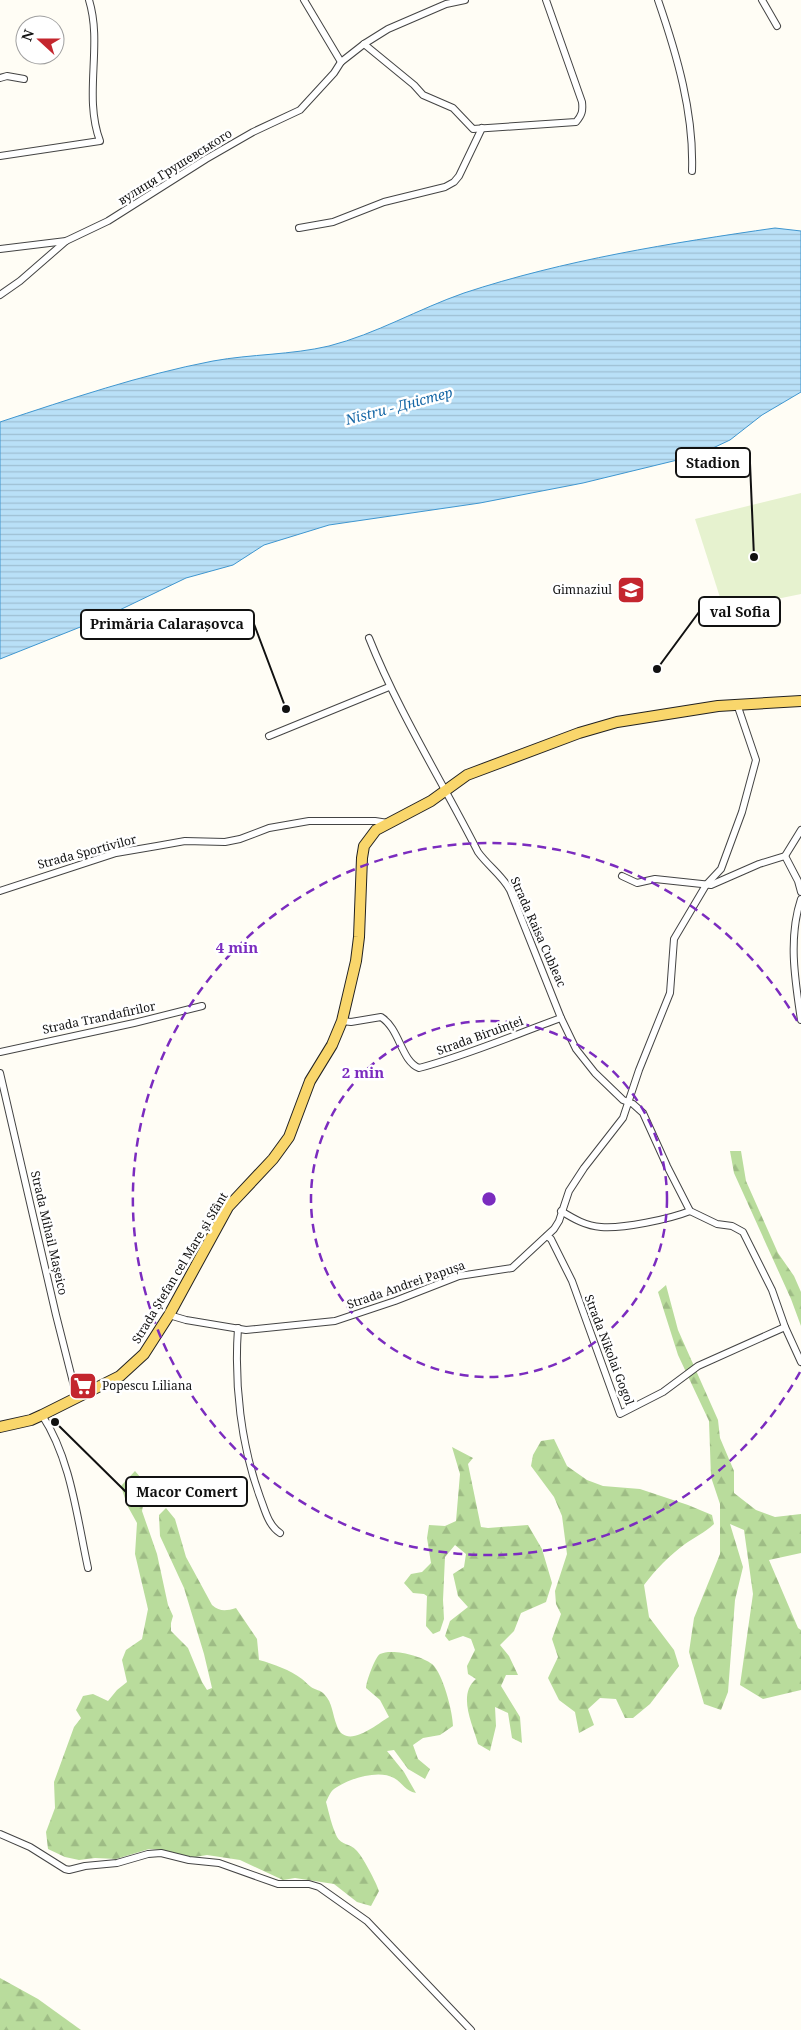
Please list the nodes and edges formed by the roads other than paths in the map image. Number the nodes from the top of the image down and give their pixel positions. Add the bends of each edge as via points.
1 (89, 0) edge
2 (304, 0) edge
3 (465, 0) edge
4 (546, 0) edge
5 (658, 0) edge
6 (762, 0) edge
7 (777, 26) dead end
8 (364, 44) junction
9 (341, 62) junction
10 (0, 78) edge
11 (24, 79) dead end
12 (482, 128) junction
13 (0, 156) edge
14 (692, 172) dead end
15 (299, 228) dead end
16 (66, 241) junction
17 (0, 249) edge
18 (0, 296) edge
19 (369, 638) dead end
20 (389, 686) junction
21 (801, 701) edge
22 (737, 704) junction
23 (269, 736) dead end
24 (446, 790) junction
25 (388, 823) junction
26 (801, 830) edge
27 (785, 856) junction
28 (622, 876) dead end
29 (706, 885) junction
30 (0, 891) edge
31 (801, 892) edge
32 (801, 899) edge
33 (202, 1006) dead end
34 (561, 1018) junction
35 (801, 1020) edge
36 (342, 1021) junction
37 (0, 1052) edge
38 (0, 1073) edge
39 (629, 1103) junction
40 (561, 1211) junction
41 (690, 1211) junction
42 (547, 1236) junction
43 (169, 1315) junction
44 (785, 1327) junction
45 (238, 1328) junction
46 (801, 1362) edge
47 (77, 1398) junction
48 (42, 1415) junction
49 (0, 1427) edge
50 (280, 1533) dead end
51 (88, 1568) dead end
52 (0, 1834) edge
53 (471, 2030) edge

1 - 13 street via 94,24 93,101 100,140
2 - 9 street
3 - 8 street, вулиця Грушевського via 446,4 388,29
4 - 12 street via 582,102 581,117 568,123
5 - 14 street via 686,98 693,145
6 - 7 street
8 - 9 street, вулиця Грушевського
8 - 12 street via 423,95 453,108 473,129
9 - 16 street, вулиця Грушевського via 300,110 206,159 108,222
10 - 11 street
12 - 15 street via 459,176 445,187 384,202 333,222
16 - 17 street, вулиця Грушевського
16 - 18 street
19 - 20 street, Strada Raisa Cubleac
20 - 23 street
20 - 24 street, Strada Raisa Cubleac
21 - 22 main road, Strada Ștefan cel Mare și Sfânt
22 - 24 main road, Strada Ștefan cel Mare și Sfânt via 597,727 478,770
22 - 29 street, Strada Andrei Papușa via 756,767 721,869
24 - 25 main road, Strada Ștefan cel Mare și Sfânt
24 - 34 street, Strada Raisa Cubleac via 478,852 505,880
25 - 30 street, Strada Sportivilor via 308,821 269,828 225,842 185,841 116,854
25 - 36 main road, Strada Ștefan cel Mare și Sfânt via 376,830 364,846 357,953
26 - 27 street
27 - 29 street
27 - 31 street
28 - 29 street via 637,883 655,879
29 - 39 street, Strada Andrei Papușa via 674,939 670,993 636,1076
32 - 35 street via 793,945
33 - 37 street, Strada Trandafirilor
34 - 36 street, Strada Biruinței via 484,1048 419,1068 409,1061 393,1029 381,1017
34 - 39 street, Strada Raisa Cubleac via 576,1049 595,1073
36 - 43 main road, Strada Ștefan cel Mare și Sfânt via 310,1081 284,1147 228,1207
38 - 47 street, Strada Mihail Mașeico
39 - 40 street, Strada Andrei Papușa via 621,1123 584,1168
39 - 41 street, Strada Raisa Cubleac via 649,1121
40 - 41 street via 580,1222 602,1227 661,1219
40 - 42 street, Strada Andrei Papușa via 559,1221
41 - 44 street via 743,1232 772,1290
42 - 44 street, Strada Nikolai Gogol via 572,1281 620,1414 663,1392 698,1366
42 - 45 street, Strada Andrei Papușa via 512,1268 459,1276 335,1321 246,1330
43 - 45 street, Strada Andrei Papușa
43 - 47 main road, Strada Ștefan cel Mare și Sfânt via 135,1364 120,1376
44 - 46 street
45 - 50 street via 237,1355 247,1456 267,1516
47 - 48 main road, Strada Ștefan cel Mare și Sfânt
48 - 49 main road, Strada Ștefan cel Mare și Sfânt
48 - 51 street via 60,1451
52 - 53 street via 30,1846 69,1870 161,1853 219,1863 278,1884 319,1887 366,1921

